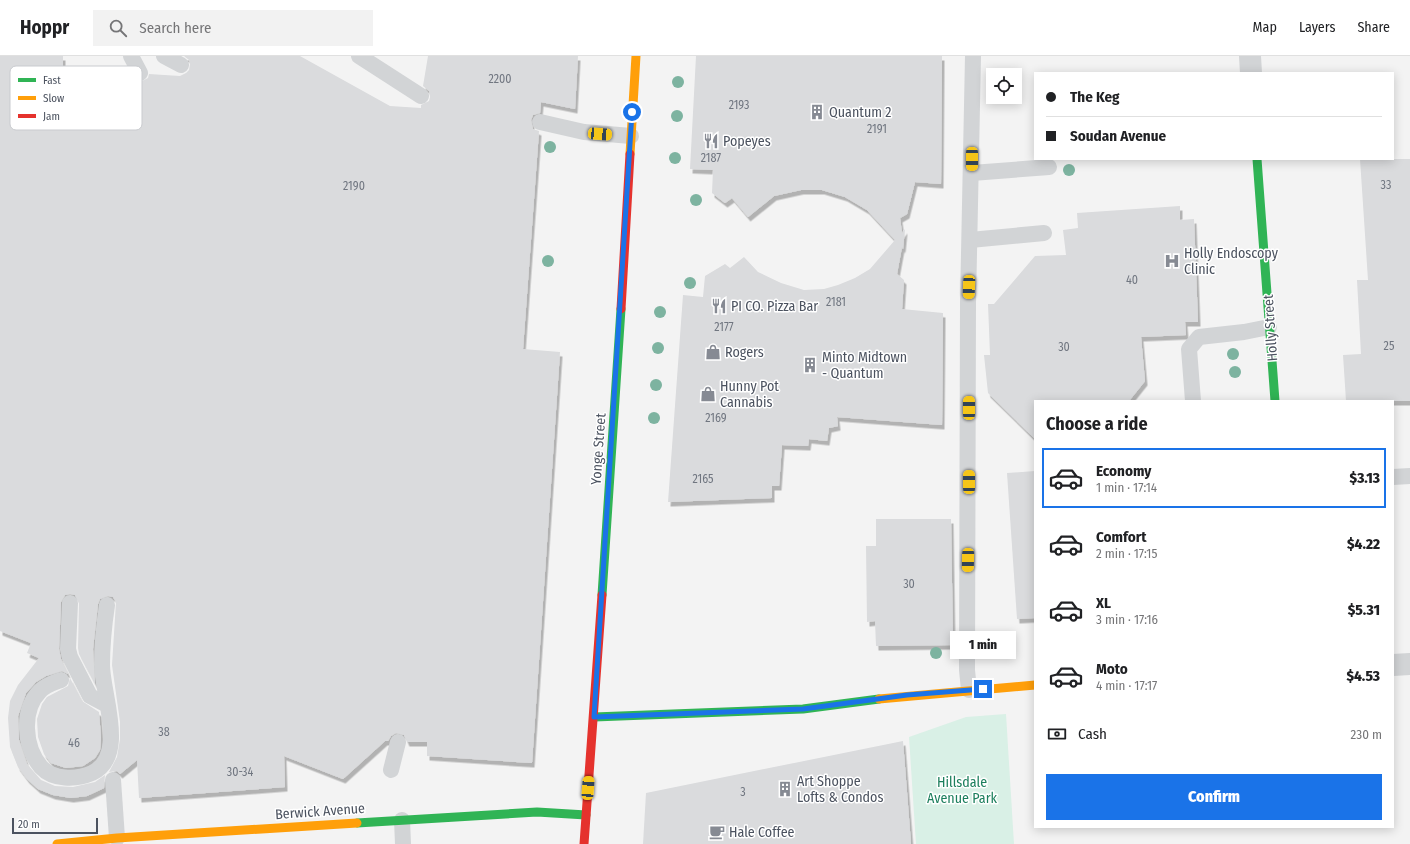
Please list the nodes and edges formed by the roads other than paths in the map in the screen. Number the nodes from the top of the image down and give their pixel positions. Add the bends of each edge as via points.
1 (131, 56) edge
2 (164, 56) edge
3 (359, 56) edge
4 (636, 56) edge
5 (973, 56) edge
6 (1250, 56) edge
7 (181, 65) dead end
8 (136, 66) edge
9 (1251, 72) edge
10 (422, 96) dead end
11 (540, 122) dead end
12 (631, 136) junction
13 (1257, 160) edge
14 (1049, 167) dead end
15 (972, 174) junction
16 (1044, 233) dead end
17 (970, 240) junction
18 (1269, 327) junction
19 (1193, 400) edge
20 (1275, 400) edge
21 (1410, 476) edge
22 (1394, 477) edge
23 (70, 603) dead end
24 (107, 605) dead end
25 (1410, 664) edge
26 (1394, 665) edge
27 (61, 680) dead end
28 (1034, 685) edge
29 (969, 690) junction
30 (108, 705) junction
31 (594, 717) junction
32 (398, 742) dead end
33 (391, 770) dead end
34 (113, 780) dead end
35 (586, 815) junction
36 (402, 820) junction
37 (117, 838) junction
38 (57, 844) edge
39 (403, 844) edge
40 (584, 844) edge

1 - 8 lane
2 - 7 lane
3 - 10 lane
4 - 12 street, Yonge Street
5 - 15 lane
6 - 9 street
11 - 12 lane via 584,132
12 - 31 street, Yonge Street
13 - 18 street, Holly Street
14 - 15 lane
15 - 17 lane
16 - 17 lane
17 - 29 lane
18 - 19 lane via 1199,337 1189,350
18 - 20 street, Holly Street
21 - 22 lane
23 - 30 lane via 70,657 90,696
24 - 30 lane via 102,666
25 - 26 street
27 - 30 lane via 48,684 39,692 29,707 26,720 30,747 41,767 58,777 76,778 93,772 103,763 110,747
28 - 29 street
29 - 31 street via 907,695 803,709
31 - 35 street, Yonge Street
32 - 33 lane
34 - 37 lane
35 - 36 street, Berwick Avenue via 537,812
35 - 40 street, Yonge Street
36 - 37 street, Berwick Avenue
36 - 39 lane
37 - 38 street, Berwick Avenue

